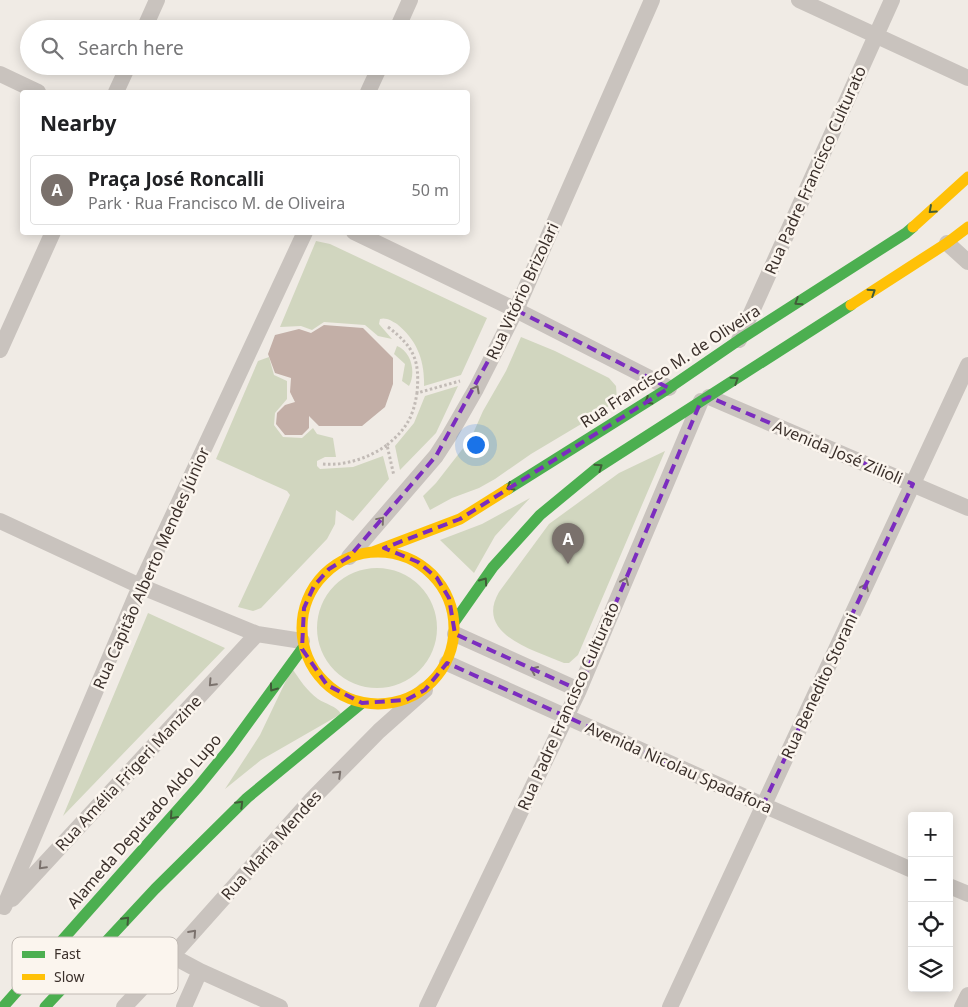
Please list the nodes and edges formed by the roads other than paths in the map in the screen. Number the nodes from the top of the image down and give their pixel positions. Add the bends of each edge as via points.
1 (157, 0) edge
2 (410, 0) edge
3 (652, 0) edge
4 (799, 0) edge
5 (892, 0) edge
6 (148, 20) edge
7 (401, 20) edge
8 (876, 35) junction
9 (0, 74) edge
10 (124, 75) edge
11 (376, 75) edge
12 (968, 78) edge
13 (34, 90) edge
14 (117, 90) edge
15 (369, 90) edge
16 (968, 178) edge
17 (968, 228) edge
18 (52, 235) edge
19 (304, 235) edge
20 (360, 235) edge
21 (947, 243) junction
22 (968, 262) edge
23 (516, 310) junction
24 (739, 340) junction
25 (0, 350) edge
26 (968, 365) edge
27 (669, 388) junction
28 (705, 399) junction
29 (913, 484) junction
30 (968, 508) edge
31 (0, 521) edge
32 (373, 552) junction
33 (350, 557) junction
34 (140, 586) junction
35 (455, 627) junction
36 (257, 634) junction
37 (302, 645) junction
38 (447, 663) junction
39 (425, 690) junction
40 (579, 690) junction
41 (362, 703) junction
42 (566, 716) junction
43 (763, 805) junction
44 (908, 868) edge
45 (953, 888) edge
46 (968, 894) edge
47 (2, 910) edge
48 (65, 937) edge
49 (110, 937) edge
50 (178, 949) edge
51 (178, 959) edge
52 (200, 971) junction
53 (15, 994) edge
54 (57, 994) edge
55 (136, 994) edge
56 (968, 994) edge
57 (3, 1007) edge
58 (45, 1007) edge
59 (124, 1007) edge
60 (184, 1007) edge
61 (280, 1007) edge
62 (427, 1007) edge
63 (670, 1007) edge
64 (962, 1007) edge

1 - 6 street
2 - 7 street
3 - 23 street, Rua Vitório Brizolari
4 - 8 street
5 - 8 street, Rua Padre Francisco Culturato
8 - 12 street
8 - 24 street, Rua Padre Francisco Culturato
9 - 13 street
10 - 14 street
11 - 15 street
16 -> 24 main road, Rua Francisco M. de Oliveira via 906,232
17 - 21 main road
18 - 25 street
19 - 34 street, Rua Capitão Alberto Mendes Júnior
20 - 23 street
21 - 22 street
28 -> 21 main road
23 - 27 street
33 -> 23 street, Rua Vitório Brizolari via 436,456 476,389
24 - 27 main road, Rua Francisco M. de Oliveira
26 - 29 street, Rua Benedito Storani
27 -> 32 main road, Rua Francisco M. de Oliveira via 460,519
28 - 29 street, Avenida José Zilioli
35 -> 28 main road via 494,567 540,515 597,468
40 -> 28 street, Rua Padre Francisco Culturato
29 - 30 street, Avenida José Zilioli
43 -> 29 street, Rua Benedito Storani
31 - 34 street
32 - 33 main road
32 - 35 main road via 396,553 418,562 437,578 449,598
33 - 37 main road via 329,569 314,586 304,608
34 - 36 street
34 - 47 street, Rua Capitão Alberto Mendes Júnior
35 - 38 main road
40 -> 35 street
36 - 37 street
36 -> 47 street, Rua Amélia Frigeri Manzine
37 - 41 main road via 314,670 327,685
37 -> 48 main road, Alameda Deputado Aldo Lupo via 229,750
38 - 39 main road
38 - 42 street, Avenida Nicolau Spadafora
39 - 41 main road via 406,700
50 -> 39 street, Rua Maria Mendes via 312,799
40 - 42 street, Rua Padre Francisco Culturato
49 -> 41 main road via 246,798
42 - 43 street, Avenida Nicolau Spadafora
42 - 62 street, Rua Padre Francisco Culturato
43 - 44 street, Avenida Nicolau Spadafora
43 - 63 street, Rua Benedito Storani
45 - 46 street
51 - 52 street
52 - 60 street
52 - 61 street
53 -> 57 main road, Alameda Deputado Aldo Lupo
58 -> 54 main road
55 - 59 street, Rua Maria Mendes
56 - 64 street

